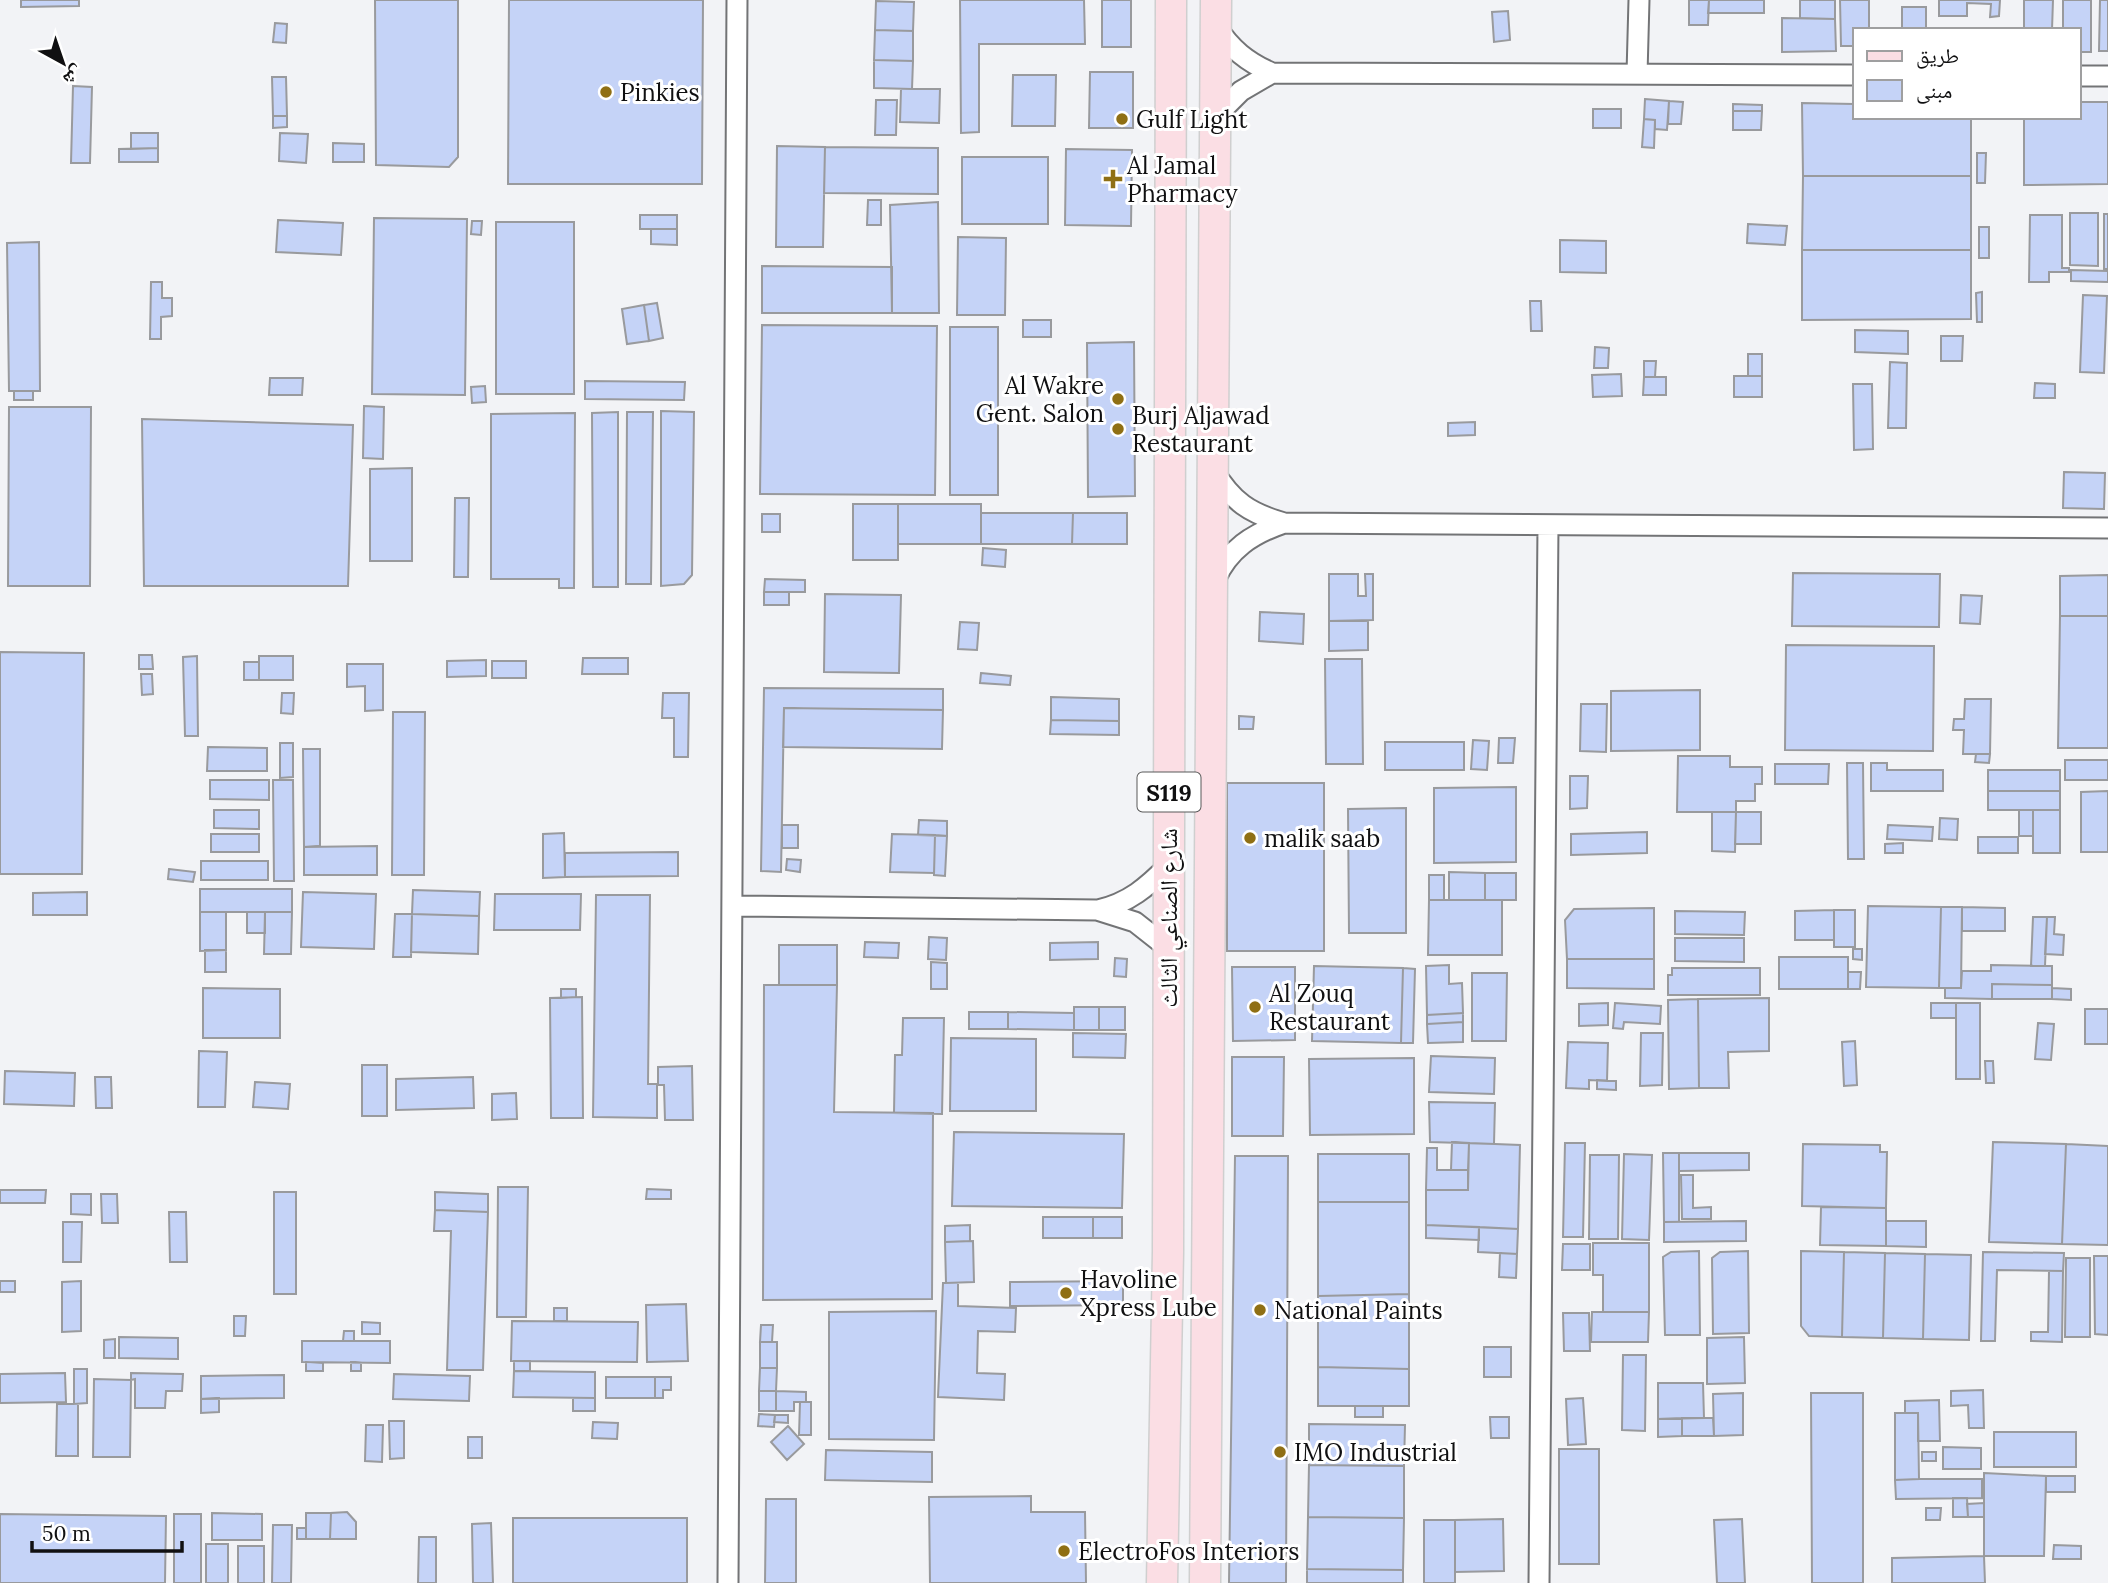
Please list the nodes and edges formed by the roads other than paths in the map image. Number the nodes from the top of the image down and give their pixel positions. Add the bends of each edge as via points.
1 (737, 0) edge
2 (1171, 0) edge
3 (1639, 0) edge
4 (1216, 13) edge
5 (1272, 73) junction
6 (1637, 74) junction
7 (1853, 75) edge
8 (2080, 76) edge
9 (2108, 76) edge
10 (1215, 117) junction
11 (1213, 469) junction
12 (1284, 523) junction
13 (1548, 525) junction
14 (2108, 528) edge
15 (1212, 587) junction
16 (1169, 865) junction
17 (732, 906) junction
18 (1097, 911) junction
19 (1168, 948) junction
20 (1165, 1580) edge
21 (728, 1583) edge
22 (1205, 1583) edge
23 (1539, 1583) edge

1 - 17 street
2 - 16 main road, شارع الصناعي الثالث / S119
3 - 6 street
4 - 5 street via 1226,41
4 - 10 main road, شارع الصناعي الثالث / S119
5 - 6 street
5 - 10 street via 1241,91
6 - 7 street
8 - 9 street
10 - 11 main road, شارع الصناعي الثالث / S119
11 - 12 street via 1241,506
11 - 15 main road, شارع الصناعي الثالث / S119
12 - 13 street
12 - 15 street via 1239,545 1222,564
13 - 14 street
13 - 23 street
15 - 22 main road, شارع الصناعي الثالث / S119
16 - 18 street via 1129,900
16 - 19 main road, شارع الصناعي الثالث / S119
17 - 18 street
17 - 21 street
18 - 19 street via 1135,922
19 - 20 main road, شارع الصناعي الثالث / S119

